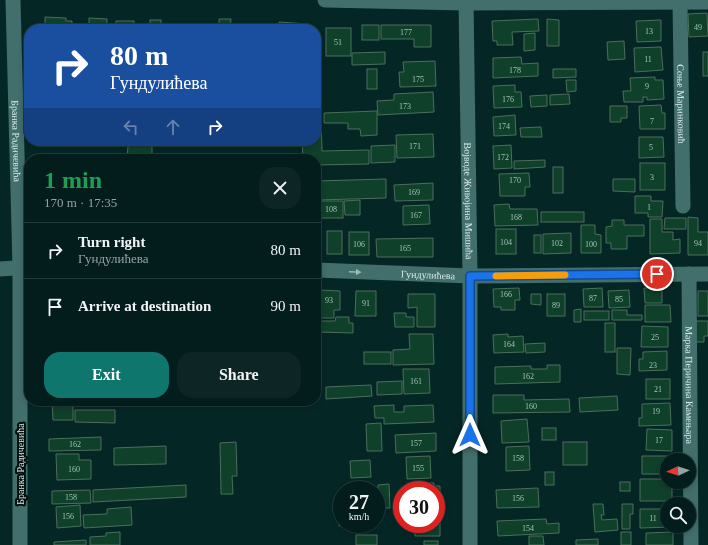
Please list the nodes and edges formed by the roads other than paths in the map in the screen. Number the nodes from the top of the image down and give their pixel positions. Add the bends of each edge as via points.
1 (13, 0) edge
2 (325, 0) edge
3 (466, 2) edge
4 (680, 2) junction
5 (708, 2) edge
6 (683, 206) dead end
7 (24, 268) edge
8 (0, 269) edge
9 (321, 270) edge
10 (689, 274) junction
11 (708, 274) edge
12 (470, 276) junction
13 (20, 545) edge
14 (470, 545) edge
15 (691, 545) edge

1 - 7 street, Бранка Радичевића
2 - 3 street
3 - 4 street
3 - 12 street, Војводе Живојина Мишића
4 - 5 street
4 - 6 street, Соње Маринковић
7 - 8 street
7 - 13 street, Бранка Радичевића
9 -> 12 street, Гундулићева
10 - 11 street, Гундулићева
10 - 12 street, Гундулићева
10 - 15 street, Марка Перичина Камењара
12 - 14 street, Војводе Живојина Мишића

